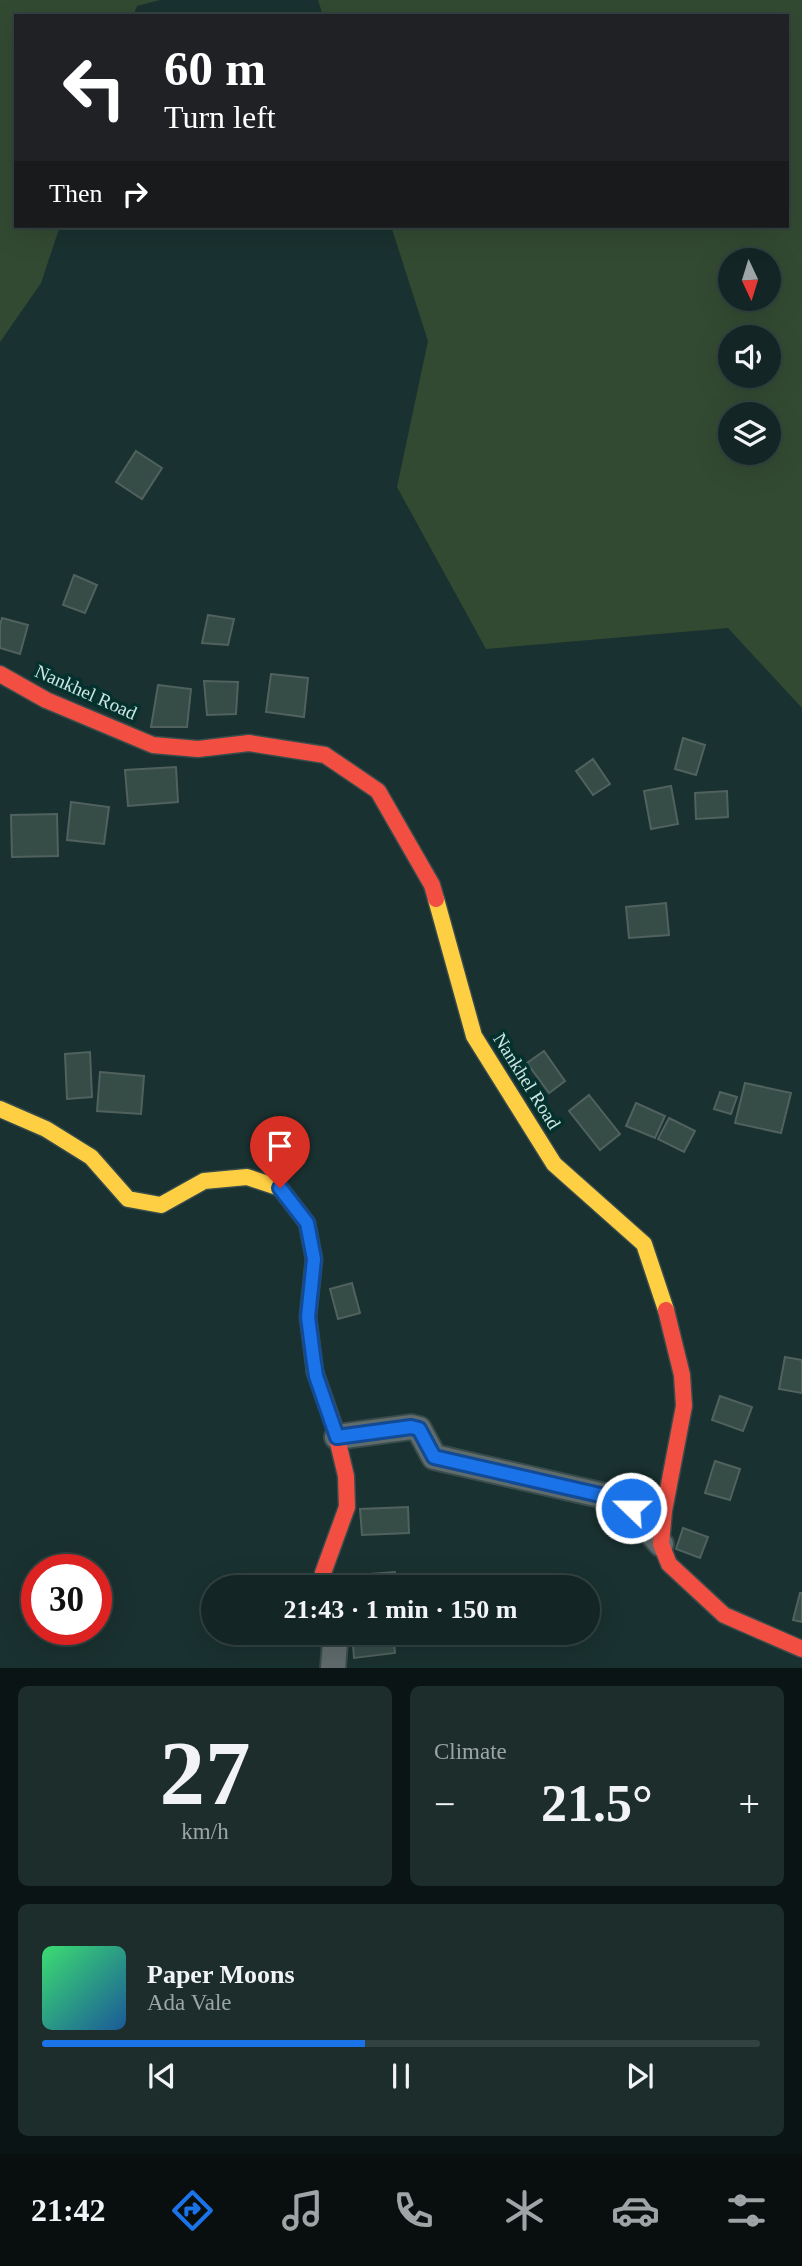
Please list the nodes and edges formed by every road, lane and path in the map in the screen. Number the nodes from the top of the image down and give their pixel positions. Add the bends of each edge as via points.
1 (0, 674) edge
2 (0, 1109) edge
3 (337, 1437) junction
4 (662, 1544) junction
5 (323, 1575) edge
6 (333, 1645) edge
7 (802, 1649) edge
8 (333, 1668) edge

1 - 4 street, Nankhel Road via 46,700 153,745 198,749 249,743 325,755 378,791 432,885 474,1036 554,1164 644,1244 671,1323 684,1406
2 - 3 street via 46,1129 91,1157 128,1199 161,1205 204,1181 247,1177 280,1188 307,1223 314,1259 308,1317 316,1376
3 - 4 street via 419,1429 434,1457 622,1500
3 - 5 street via 347,1507
4 - 7 street via 669,1564 724,1615
6 - 8 street

